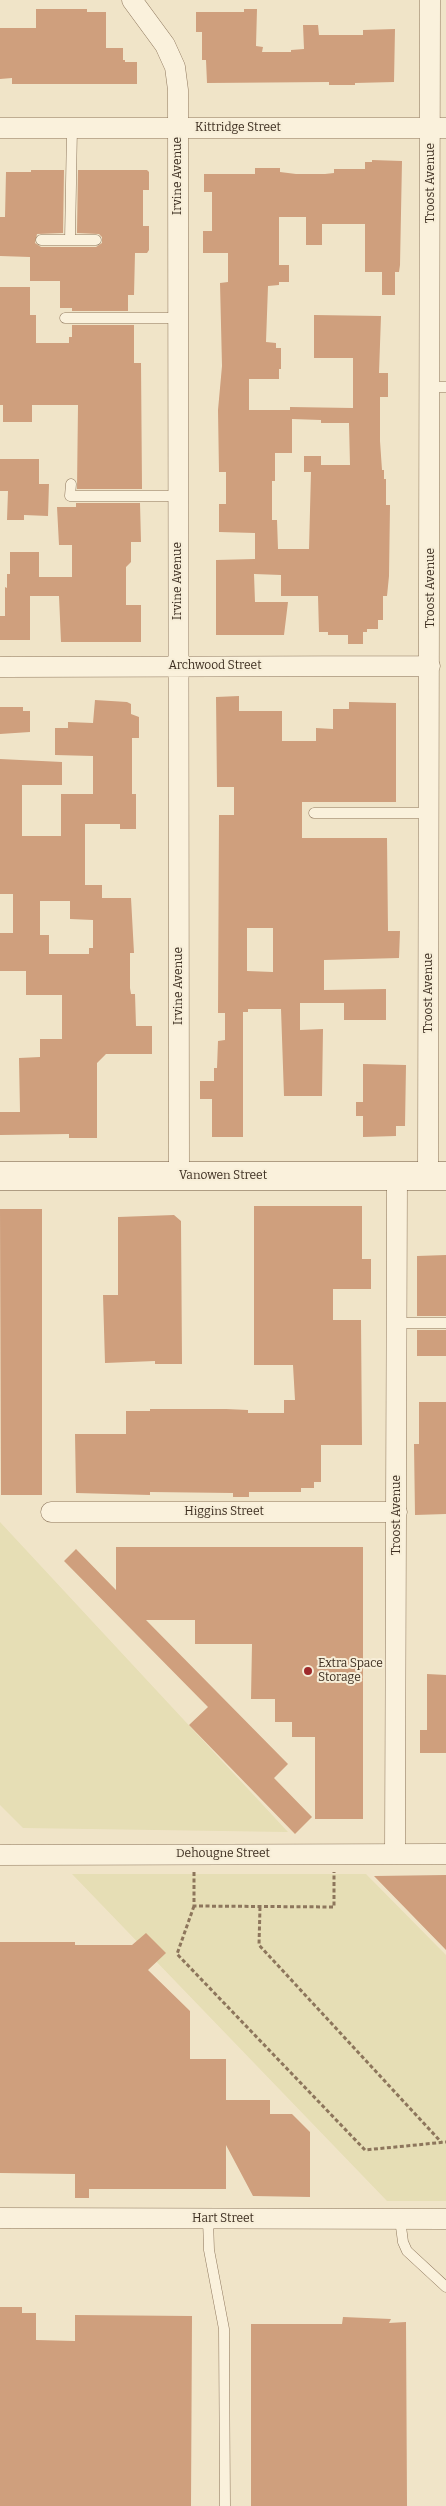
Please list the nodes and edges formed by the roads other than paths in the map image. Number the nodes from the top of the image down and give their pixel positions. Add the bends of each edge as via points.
1 (132, 0) edge
2 (430, 0) edge
3 (0, 128) edge
4 (72, 128) junction
5 (178, 128) junction
6 (439, 128) edge
7 (40, 240) dead end
8 (70, 240) junction
9 (96, 240) dead end
10 (65, 318) dead end
11 (179, 318) junction
12 (438, 387) edge
13 (70, 484) dead end
14 (178, 496) junction
15 (430, 666) junction
16 (0, 667) edge
17 (179, 667) junction
18 (314, 813) dead end
19 (430, 814) junction
20 (0, 1176) edge
21 (179, 1176) junction
22 (397, 1176) junction
23 (437, 1176) edge
24 (397, 1323) junction
25 (446, 1323) edge
26 (51, 1512) dead end
27 (397, 1512) junction
28 (395, 1854) junction
29 (446, 1854) edge
30 (0, 1855) edge
31 (0, 2218) edge
32 (208, 2219) junction
33 (400, 2219) junction
34 (446, 2220) edge
35 (446, 2287) edge
36 (225, 2506) edge

1 - 5 street, Irvine Avenue via 165,45 175,67
2 - 6 street, Troost Avenue
3 - 4 street, Kittridge Street
4 - 5 street, Kittridge Street
4 - 8 lane
5 - 6 street, Kittridge Street
5 - 11 street, Irvine Avenue
6 - 12 street, Troost Avenue
7 - 8 lane
8 - 9 lane
10 - 11 lane
11 - 14 street, Irvine Avenue
12 - 15 street, Troost Avenue
13 - 14 lane via 70,496
14 - 17 street, Irvine Avenue
15 - 17 street, Archwood Street
15 - 19 street, Troost Avenue
16 - 17 street, Archwood Street
17 - 21 street, Irvine Avenue
18 - 19 lane
19 - 23 street, Troost Avenue
20 - 21 main road, Vanowen Street
21 - 22 main road, Vanowen Street
22 - 23 main road, Vanowen Street
22 - 24 street, Troost Avenue
24 - 25 lane
24 - 27 street, Troost Avenue
26 - 27 street, Higgins Street
27 - 28 street, Troost Avenue
28 - 29 street, Dehougne Street
28 - 30 street, Dehougne Street
31 - 32 street, Hart Street
32 - 33 street, Hart Street
32 - 36 lane via 209,2250 224,2329
33 - 34 street, Hart Street
33 - 35 lane via 407,2251

